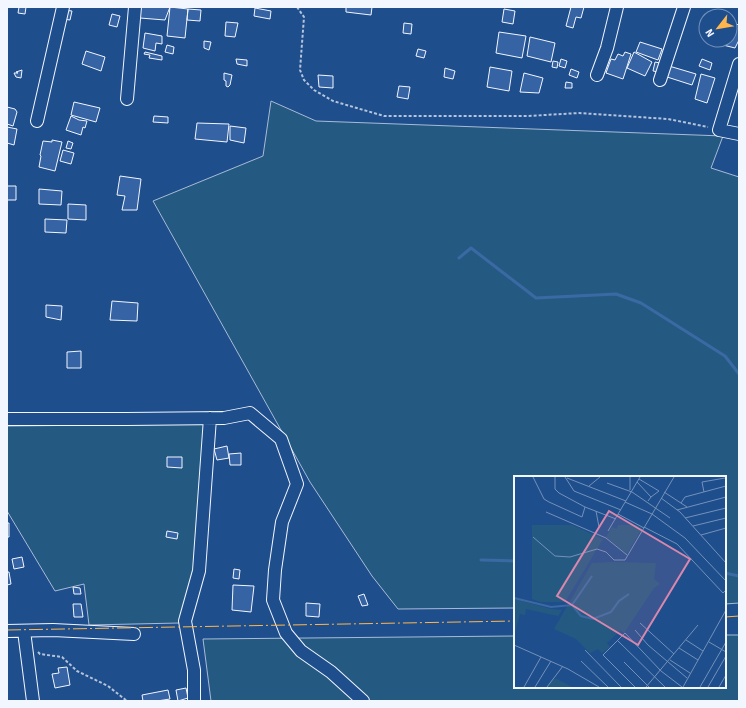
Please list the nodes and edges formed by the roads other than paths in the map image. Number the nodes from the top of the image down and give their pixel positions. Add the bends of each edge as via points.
1 (63, 7) edge
2 (135, 7) edge
3 (617, 7) edge
4 (684, 7) edge
5 (739, 64) edge
6 (597, 75) dead end
7 (660, 80) dead end
8 (127, 99) dead end
9 (37, 121) dead end
10 (739, 134) edge
11 (210, 418) junction
12 (7, 419) edge
13 (24, 630) junction
14 (7, 631) edge
15 (134, 634) dead end
16 (33, 701) edge
17 (194, 701) edge
18 (364, 701) edge

1 - 9 street
2 - 8 street
3 - 6 street
4 - 7 street
5 - 10 street via 719,130
11 - 12 street
11 - 17 street via 199,571 185,621 194,670
11 - 18 street via 250,413 281,439 297,484 282,522 273,600 286,633 301,651 331,672
13 - 14 street
13 - 15 street
13 - 16 street

